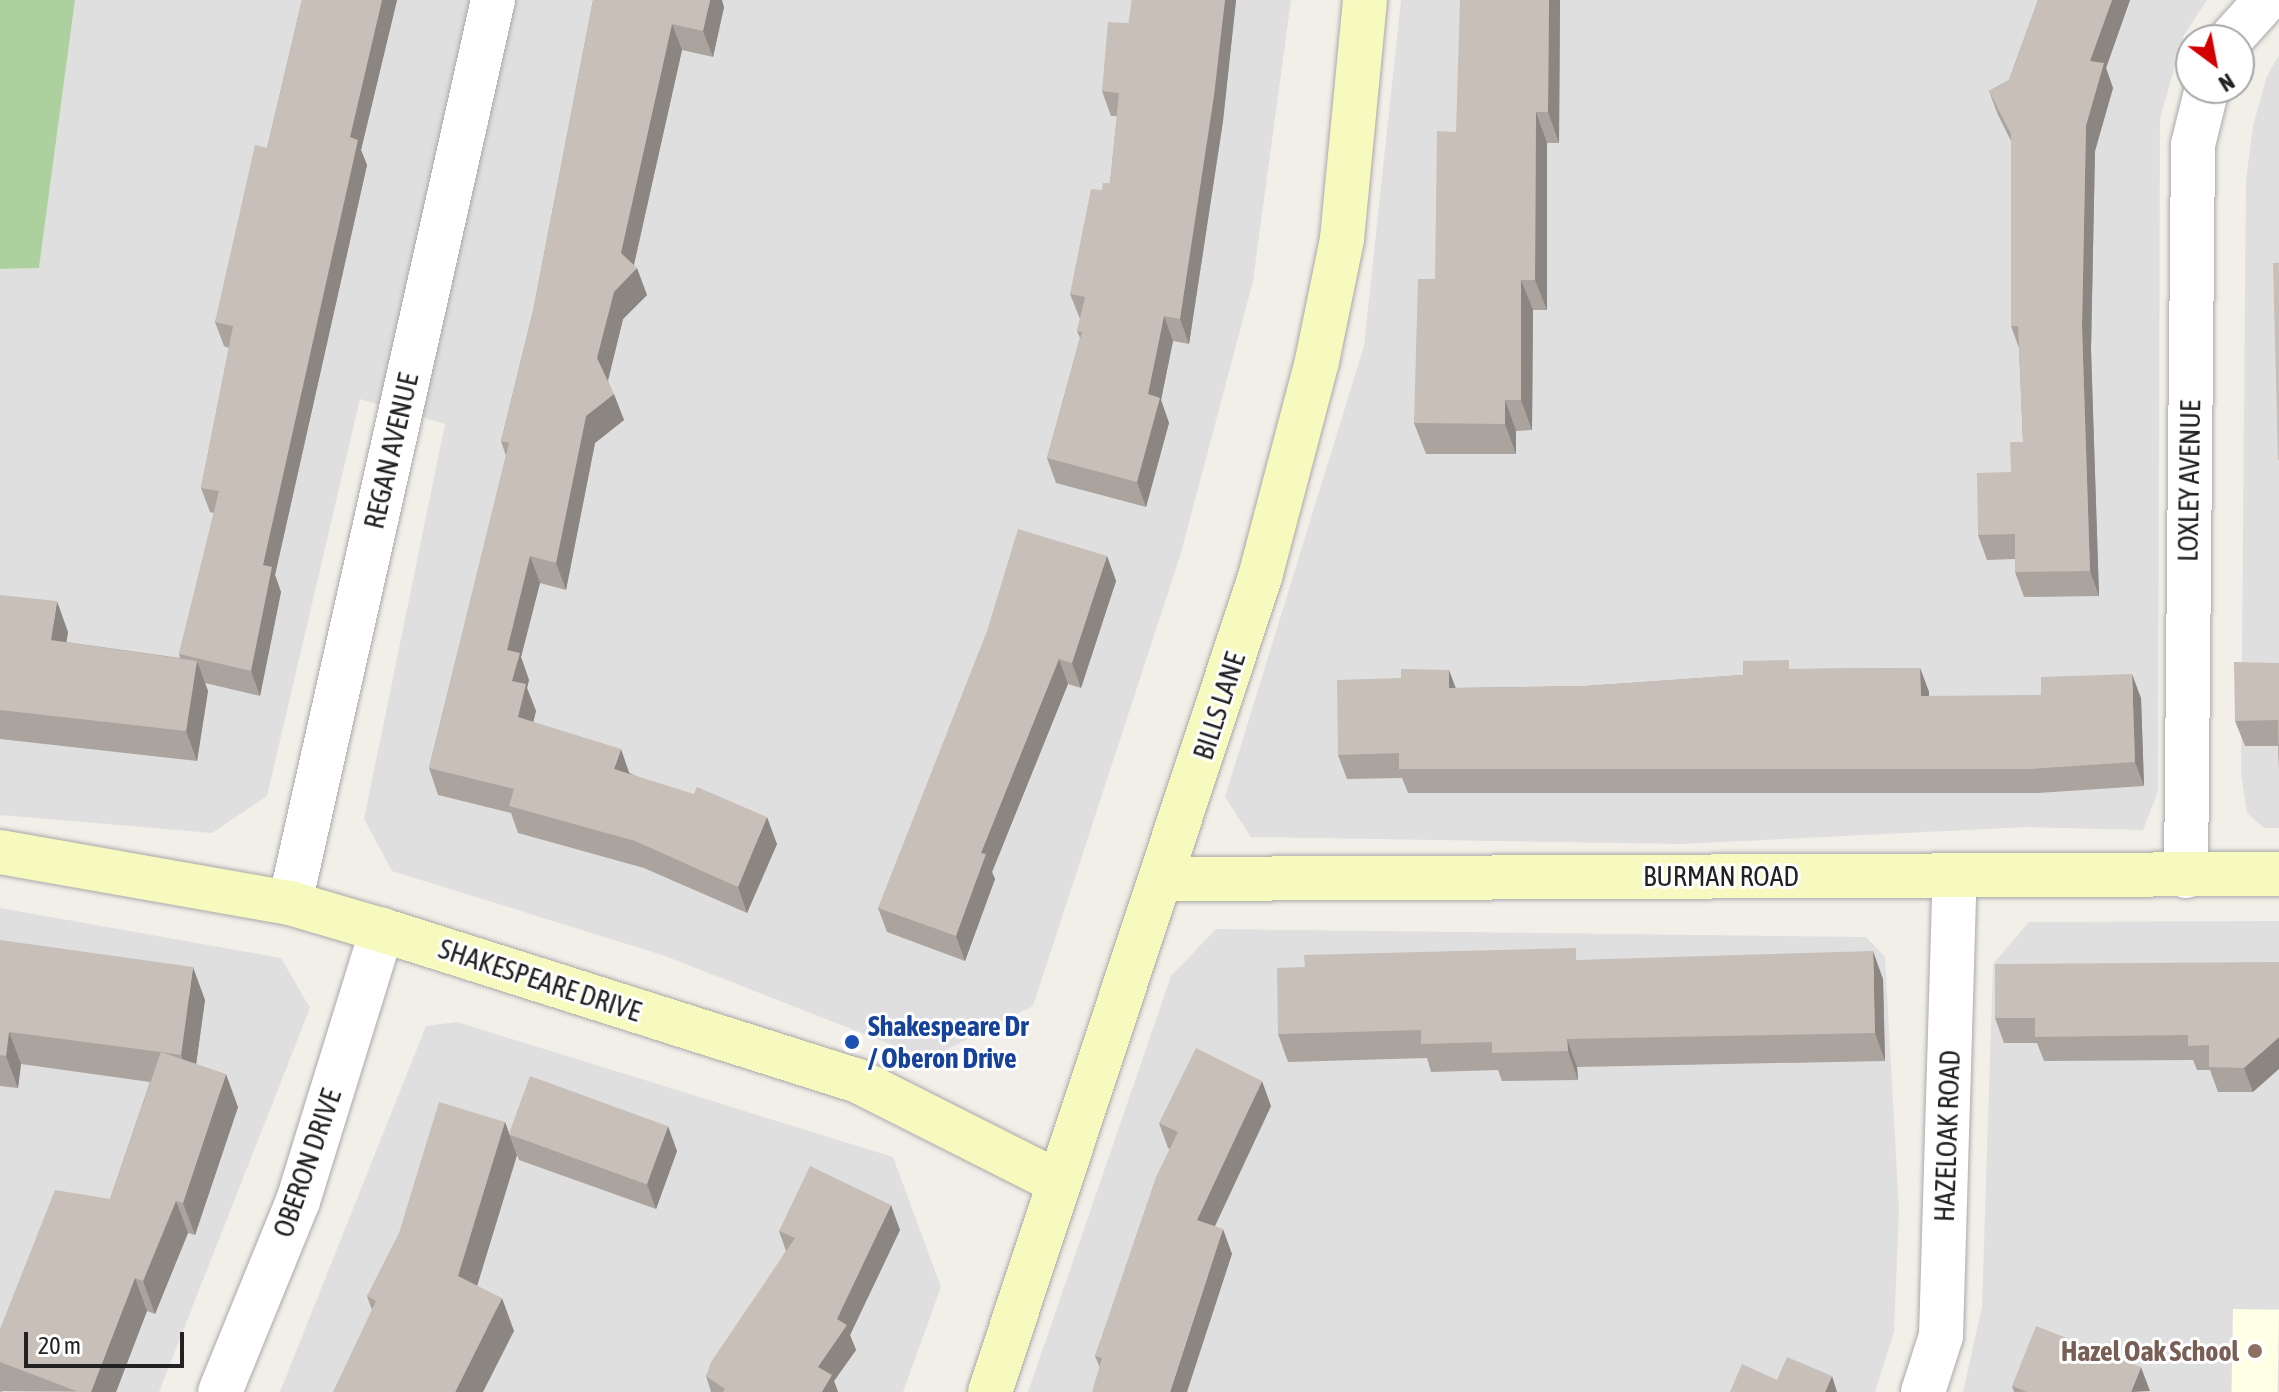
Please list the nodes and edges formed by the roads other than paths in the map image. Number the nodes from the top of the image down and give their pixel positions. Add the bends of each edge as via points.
1 (493, 0) edge
2 (1365, 0) edge
3 (2266, 0) edge
4 (2244, 24) edge
5 (2203, 104) edge
6 (0, 852) edge
7 (2279, 874) edge
8 (1955, 876) junction
9 (2186, 876) junction
10 (1164, 879) junction
11 (290, 903) junction
12 (382, 930) junction
13 (1056, 1181) junction
14 (220, 1392) edge
15 (990, 1392) edge
16 (1923, 1392) edge

1 - 11 street, REGAN AVENUE
2 - 10 street, BILLS LANE via 1342,239 1317,361 1260,577
3 - 4 street
5 - 9 street, LOXLEY AVENUE via 2193,145
6 - 11 street, SHAKESPEARE DRIVE
7 - 9 street, BURMAN ROAD
8 - 9 street, BURMAN ROAD
8 - 10 street, BURMAN ROAD
8 - 16 street, HAZELOAK ROAD via 1941,1336
10 - 13 street, BILLS LANE
11 - 12 street, SHAKESPEARE DRIVE
12 - 13 street, SHAKESPEARE DRIVE via 856,1080
12 - 14 street, OBERON DRIVE via 298,1201
13 - 15 street, BILLS LANE

